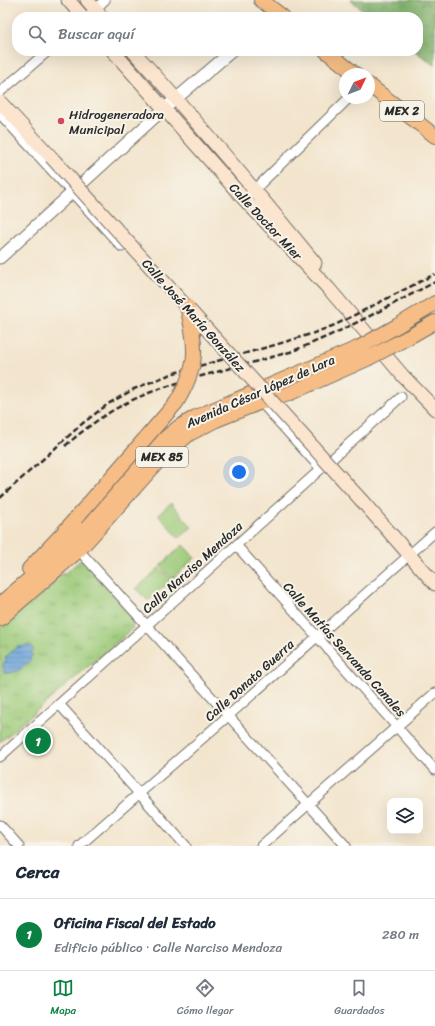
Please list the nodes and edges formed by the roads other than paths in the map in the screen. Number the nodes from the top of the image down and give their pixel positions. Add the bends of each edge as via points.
1 (68, 0) edge
2 (105, 0) edge
3 (261, 0) edge
4 (93, 11) edge
5 (79, 12) edge
6 (274, 12) edge
7 (42, 56) edge
8 (117, 56) edge
9 (139, 56) edge
10 (226, 56) edge
11 (332, 56) edge
12 (347, 68) edge
13 (375, 90) edge
14 (0, 92) edge
15 (177, 98) junction
16 (0, 102) edge
17 (343, 104) edge
18 (164, 109) junction
19 (0, 114) edge
20 (435, 136) edge
21 (255, 189) junction
22 (72, 192) junction
23 (244, 199) junction
24 (122, 247) dead end
25 (0, 258) edge
26 (435, 303) edge
27 (186, 306) junction
28 (435, 322) edge
29 (268, 386) junction
30 (419, 392) junction
31 (257, 397) junction
32 (401, 397) dead end
33 (276, 398) junction
34 (435, 409) edge
35 (331, 460) junction
36 (322, 468) junction
37 (435, 532) edge
38 (75, 545) junction
39 (236, 545) junction
40 (410, 555) junction
41 (435, 584) edge
42 (0, 598) edge
43 (0, 604) edge
44 (0, 619) edge
45 (147, 625) junction
46 (317, 636) junction
47 (435, 692) edge
48 (59, 704) junction
49 (228, 716) junction
50 (397, 726) junction
51 (0, 757) edge
52 (435, 770) edge
53 (138, 794) junction
54 (309, 804) junction
55 (0, 825) edge
56 (19, 846) edge
57 (79, 846) edge
58 (186, 846) edge
59 (262, 846) edge
60 (346, 846) edge

1 - 5 main road
2 - 4 street
3 - 6 main road
7 - 14 street
8 - 18 main road, Calle Doctor Mier
9 - 15 main road, Calle Doctor Mier
10 - 15 street
11 - 12 main road
13 - 20 main road, MEX 2
15 - 18 street
15 - 21 main road, Calle Doctor Mier
16 - 27 main road, Calle José María González, bridge
17 - 21 street
18 - 22 street
18 - 23 main road, Calle Doctor Mier
19 - 22 street
21 - 23 street
21 - 30 main road, Calle Doctor Mier
22 - 24 street
22 - 25 street
23 - 30 main road, Calle Doctor Mier via 329,289
26 - 29 main road, Avenida César López de Lara / MEX 85, bridge via 360,347
27 - 40 main road, Calle José María González, bridge
27 - 42 main road, bridge via 195,347 193,367 176,403 63,533
28 - 33 main road, Avenida César López de Lara / MEX 85, bridge via 367,359
29 - 31 main road, Avenida César López de Lara / MEX 85
29 - 33 street
30 - 34 main road, Calle Doctor Mier
31 - 33 main road, Avenida César López de Lara / MEX 85
31 - 36 street
31 - 38 main road, Avenida César López de Lara / MEX 85 via 196,417 179,427 167,445 120,486
32 - 35 street, Calle Narciso Mendoza
33 - 35 street
35 - 36 street, Calle Narciso Mendoza
36 - 39 street, Calle Narciso Mendoza
37 - 40 street, Calle Donato Guerra
38 - 43 main road, Avenida César López de Lara / MEX 85 via 47,564
38 - 44 main road, Avenida César López de Lara / MEX 85
38 - 45 street
39 - 45 street, Calle Narciso Mendoza
39 - 46 street, Calle Matías Servando Canales
40 - 41 main road, Calle José María González
40 - 46 street, Calle Donato Guerra
45 - 48 street, Calle Narciso Mendoza
45 - 49 street
46 - 49 street, Calle Donato Guerra
46 - 50 street, Calle Matías Servando Canales
47 - 50 street
48 - 51 street, Calle Narciso Mendoza
48 - 53 street
49 - 53 street, Calle Donato Guerra
49 - 54 street
50 - 52 street, Calle Matías Servando Canales
50 - 54 street
53 - 57 street, Calle Donato Guerra
53 - 58 street
54 - 59 street
54 - 60 street
55 - 56 street

